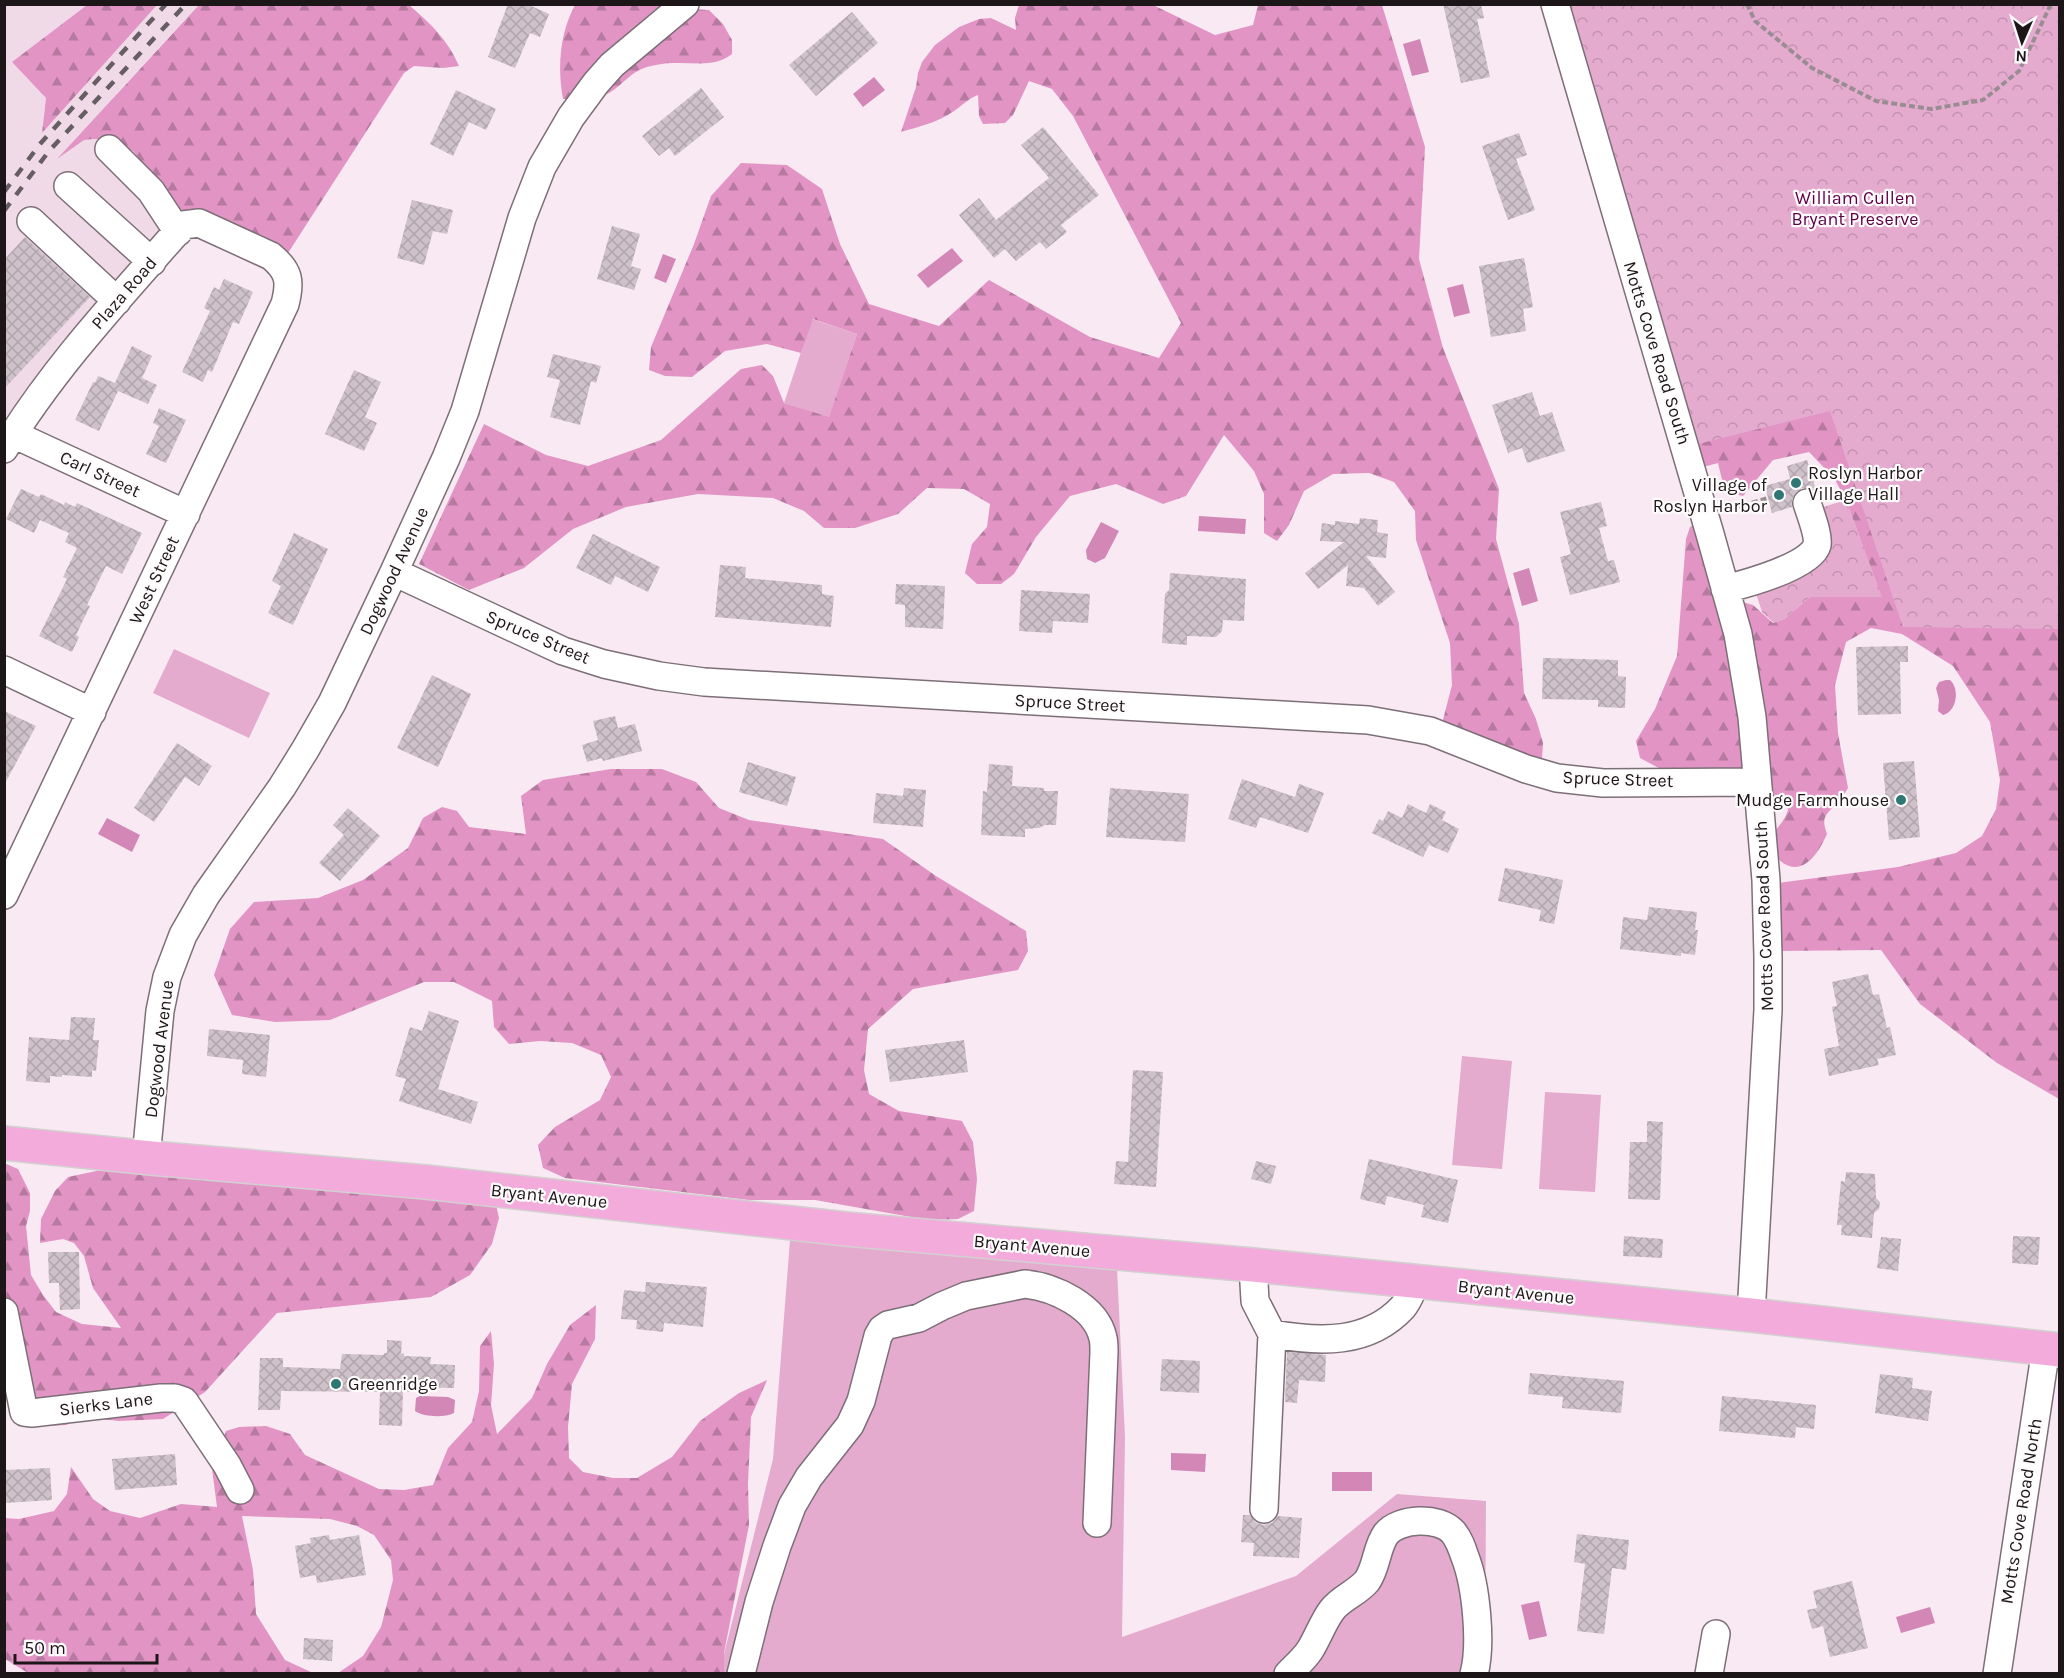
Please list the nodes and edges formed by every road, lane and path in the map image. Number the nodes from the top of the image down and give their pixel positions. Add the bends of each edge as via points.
1 (685, 4) edge
2 (1555, 4) edge
3 (1747, 4) edge
4 (2052, 4) edge
5 (110, 149) dead end
6 (68, 186) dead end
7 (31, 221) dead end
8 (178, 232) junction
9 (152, 262) junction
10 (117, 301) junction
11 (9, 441) edge
12 (1768, 498) dead end
13 (1807, 503) dead end
14 (186, 514) junction
15 (1705, 515) junction
16 (394, 572) junction
17 (1725, 589) junction
18 (4, 670) edge
19 (92, 712) junction
20 (1758, 782) junction
21 (4, 895) edge
22 (4, 1143) edge
23 (146, 1158) junction
24 (1253, 1265) junction
25 (1416, 1282) junction
26 (4, 1312) edge
27 (1752, 1315) junction
28 (1272, 1334) junction
29 (2053, 1349) edge
30 (240, 1490) dead end
31 (1264, 1509) dead end
32 (1097, 1523) dead end
33 (1716, 1634) dead end
34 (741, 1674) edge
35 (1288, 1674) edge
36 (1474, 1674) edge
37 (1709, 1674) edge
38 (1996, 1674) edge

1 - 16 street, Dogwood Avenue via 596,83 542,167 522,218 465,411
2 - 15 street, Motts Cove Road South
3 - 4 path via 1755,21 1812,68 1876,101 1931,109 1983,100 2019,71
5 - 8 street via 151,190
6 - 9 street
7 - 10 street
8 - 9 street, Plaza Road
8 - 14 street, West Street via 183,225 199,223 271,256 281,264 289,289
9 - 10 street, Plaza Road
10 - 11 street, Plaza Road via 59,369
11 - 14 street, Carl Street
12 - 15 path
13 - 17 street via 1818,540 1815,551 1785,569
14 - 19 street, West Street
15 - 17 street, Motts Cove Road South
16 - 20 street, Spruce Street via 563,651 659,676 716,683 1368,720 1430,731 1557,778 1603,783
16 - 23 street, Dogwood Avenue via 332,703 305,750 183,935 167,976 160,1011
17 - 20 street, Motts Cove Road South via 1738,634
18 - 19 street
19 - 21 street, West Street
20 - 27 street, Motts Cove Road South via 1766,879 1768,999
22 - 23 main road, Bryant Avenue
23 - 24 main road, Bryant Avenue via 426,1182 903,1235
24 - 25 main road, Bryant Avenue
24 - 28 street via 1255,1301
25 - 27 main road, Bryant Avenue
25 - 28 street via 1404,1305 1381,1326 1341,1339
26 - 30 street, Sierks Lane via 24,1412 161,1398 184,1401
27 - 29 main road, Bryant Avenue
28 - 31 street
29 - 38 street, Motts Cove Road North
32 - 34 street via 1104,1352 1103,1338 1092,1316 1060,1294 1025,1284 966,1296 920,1318 888,1325 878,1336 861,1401 850,1425 809,1477 792,1506 759,1602
33 - 37 street
35 - 36 street via 1310,1650 1332,1611 1370,1576 1388,1532 1399,1525 1420,1522 1454,1533 1472,1575 1478,1648

